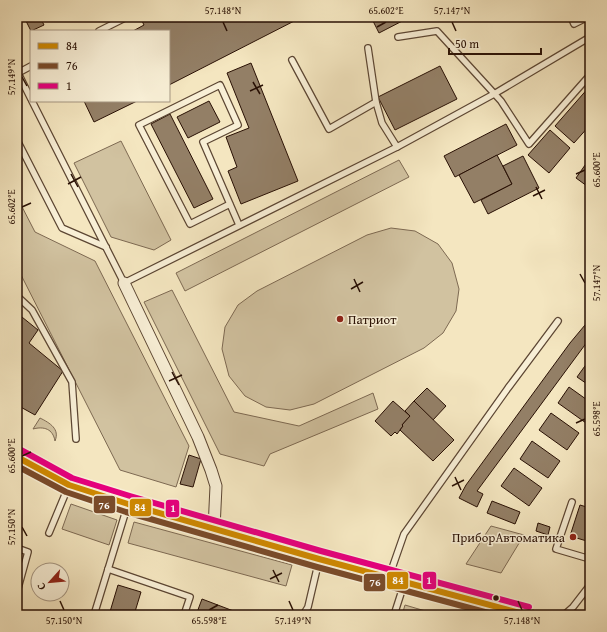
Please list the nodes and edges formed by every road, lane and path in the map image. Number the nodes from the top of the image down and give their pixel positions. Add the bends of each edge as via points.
1 (127, 17) edge
2 (571, 17) edge
3 (588, 17) edge
4 (101, 30) edge
5 (590, 37) edge
6 (398, 38) dead end
7 (368, 48) dead end
8 (292, 60) dead end
9 (30, 66) edge
10 (17, 72) edge
11 (590, 75) edge
12 (494, 94) junction
13 (30, 96) edge
14 (33, 102) edge
15 (376, 102) junction
16 (17, 140) edge
17 (397, 147) junction
18 (230, 204) junction
19 (239, 225) junction
20 (106, 247) junction
21 (124, 283) junction
22 (17, 296) edge
23 (558, 321) dead end
24 (76, 439) dead end
25 (17, 457) edge
26 (69, 485) junction
27 (572, 502) dead end
28 (128, 504) junction
29 (214, 529) junction
30 (49, 533) dead end
31 (17, 548) edge
32 (319, 559) junction
33 (590, 559) edge
34 (108, 568) junction
35 (389, 577) junction
36 (405, 581) junction
37 (590, 585) edge
38 (17, 592) edge
39 (94, 615) edge
40 (184, 615) edge
41 (303, 615) edge
42 (394, 615) edge
43 (527, 615) edge
44 (564, 615) edge

1 - 4 lane
2 - 3 lane via 574,24
5 - 12 lane
6 - 12 lane via 437,31
7 - 15 lane
8 - 15 lane via 329,129
9 - 10 lane
10 - 13 lane
11 - 12 lane via 529,144
12 - 17 lane
14 - 20 lane
15 - 17 lane via 382,123
16 - 20 lane via 62,228
17 - 19 lane
18 - 18 lane via 203,142 238,125 220,85 139,125 190,224
18 - 19 lane
19 - 21 lane
20 - 21 lane
21 - 29 street via 198,437 211,470 216,486
22 - 24 lane via 32,310 72,382
23 - 35 lane via 404,534
25 - 26 street
26 - 28 street
26 - 30 lane
27 - 33 lane via 556,549
28 - 29 street
28 - 34 lane
29 - 32 street
31 - 38 lane via 28,552
32 - 35 street
32 - 41 lane via 308,607
34 - 39 lane
34 - 40 lane via 190,597
35 - 36 street
36 - 42 lane
36 - 43 street
37 - 44 lane

